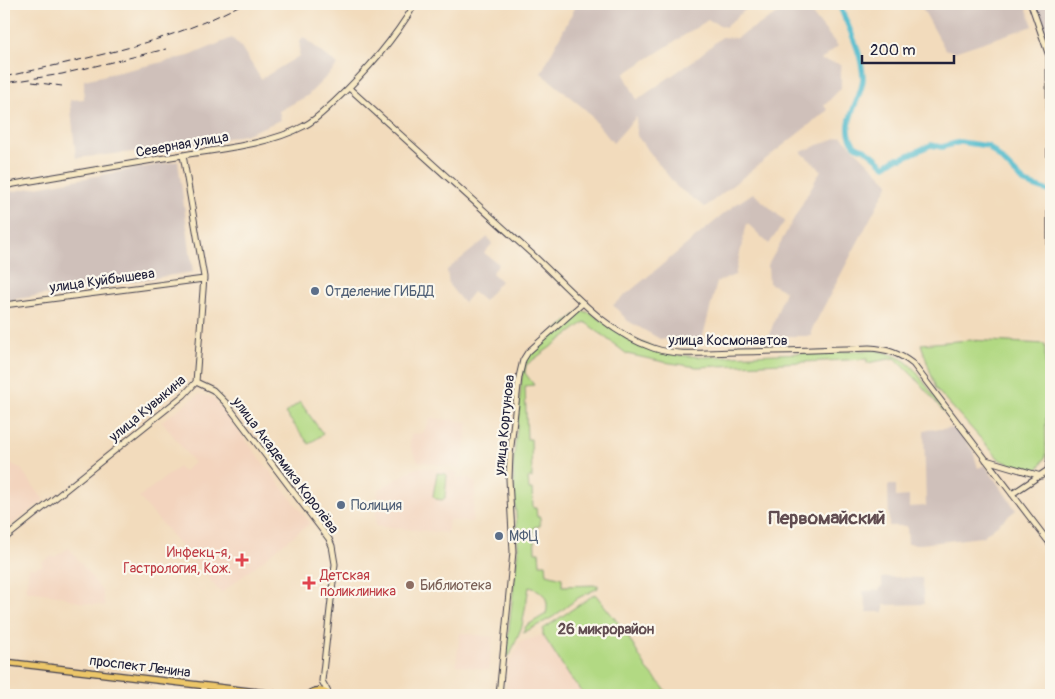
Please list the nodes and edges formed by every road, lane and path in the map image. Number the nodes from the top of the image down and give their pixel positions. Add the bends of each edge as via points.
1 (415, 4) edge
2 (1031, 4) edge
3 (349, 88) junction
4 (183, 155) junction
5 (4, 186) edge
6 (204, 279) junction
7 (583, 303) junction
8 (4, 305) edge
9 (1051, 364) edge
10 (196, 382) junction
11 (1051, 428) edge
12 (1051, 449) edge
13 (985, 459) junction
14 (1041, 476) junction
15 (1012, 494) junction
16 (4, 539) edge
17 (1051, 545) edge
18 (4, 662) edge
19 (322, 674) junction
20 (204, 686) junction
21 (309, 694) edge
22 (203, 695) edge
23 (276, 695) edge
24 (284, 695) edge
25 (329, 695) edge
26 (499, 695) edge

1 - 3 main road, Северная улица via 378,57
2 - 9 main road via 1049,56
3 - 4 main road, Северная улица via 314,121 303,127 266,140
3 - 7 main road, улица Космонавтов
4 - 5 main road, Северная улица
4 - 6 main road, улица Кувыкина
6 - 8 main road, улица Куйбышева
6 - 10 main road, улица Кувыкина
7 - 13 main road, улица Космонавтов via 634,340 667,352 869,348 896,352 913,364
7 - 26 main road, улица Кортунова via 528,352 521,366 510,454 513,552
9 - 11 main road
10 - 16 main road, улица Кувыкина
10 - 19 main road, улица Академика Королёва via 213,390 226,403 332,546 335,564
12 - 14 main road via 1048,470
13 - 14 main road
13 - 15 main road, улица Космонавтов
14 - 15 main road
15 - 17 main road, улица Космонавтов
18 - 20 main road, проспект Ленина
19 - 21 main road via 320,684
19 - 25 main road, улица Академика Королёва
20 - 22 main road
20 - 23 main road, проспект Ленина
21 - 25 main road via 321,691
23 - 24 main road, проспект Ленина

